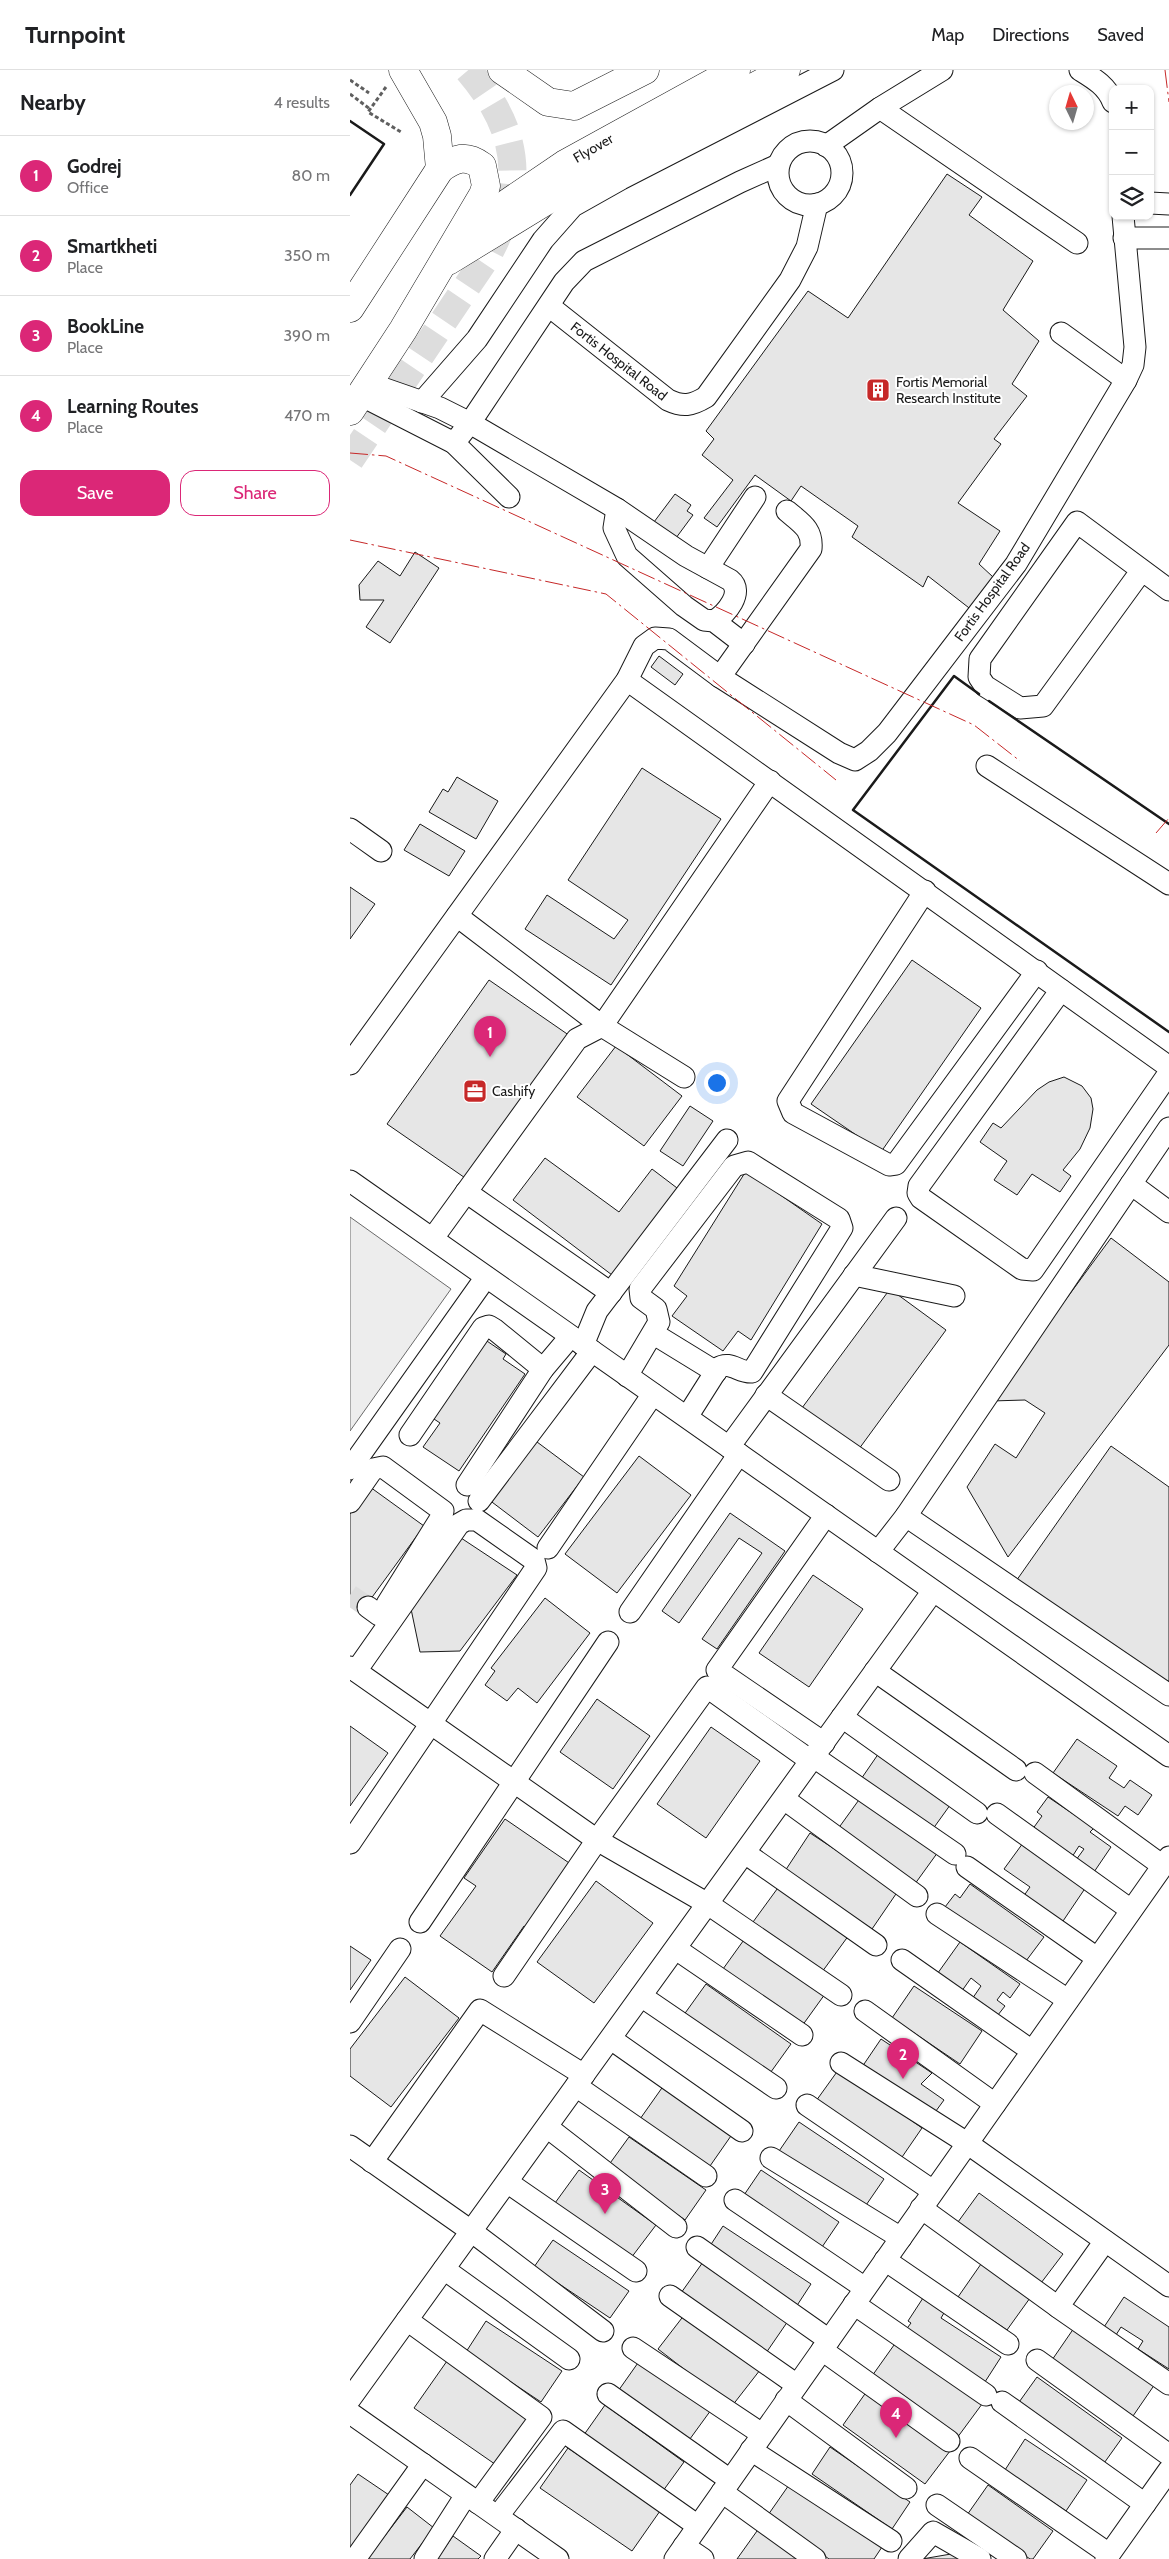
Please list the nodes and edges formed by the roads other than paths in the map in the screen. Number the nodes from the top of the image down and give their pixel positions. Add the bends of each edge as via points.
1 (502, 70) edge
2 (645, 70) edge
3 (736, 70) edge
4 (786, 70) edge
5 (833, 70) edge
6 (942, 70) edge
7 (1080, 70) edge
8 (395, 78) edge
9 (1109, 93) edge
10 (880, 108) junction
11 (826, 146) junction
12 (778, 165) junction
13 (440, 169) junction
14 (817, 204) junction
15 (1154, 204) edge
16 (1169, 204) edge
17 (1123, 220) edge
18 (458, 238) junction
19 (1124, 238) junction
20 (1169, 238) edge
21 (1077, 243) dead end
22 (444, 263) junction
23 (549, 306) junction
24 (350, 308) edge
25 (1061, 333) dead end
26 (1126, 380) junction
27 (357, 394) edge
28 (422, 402) junction
29 (470, 423) junction
30 (454, 443) junction
31 (509, 497) dead end
32 (755, 497) dead end
33 (617, 509) junction
34 (787, 511) dead end
35 (708, 568) junction
36 (1142, 570) junction
37 (1169, 590) edge
38 (714, 621) junction
39 (744, 644) junction
40 (720, 677) junction
41 (627, 680) junction
42 (988, 766) dead end
43 (770, 781) junction
44 (350, 829) edge
45 (381, 851) dead end
46 (1169, 884) edge
47 (925, 891) junction
48 (457, 916) junction
49 (1037, 972) junction
50 (1060, 990) junction
51 (602, 1026) junction
52 (350, 1064) edge
53 (1169, 1066) edge
54 (1169, 1073) edge
55 (684, 1077) dead end
56 (1169, 1128) edge
57 (727, 1140) dead end
58 (350, 1181) edge
59 (1131, 1184) junction
60 (466, 1192) junction
61 (1169, 1212) edge
62 (896, 1218) dead end
63 (433, 1238) junction
64 (854, 1274) junction
65 (486, 1277) junction
66 (611, 1293) junction
67 (954, 1296) dead end
68 (654, 1334) junction
69 (582, 1344) junction
70 (543, 1369) junction
71 (716, 1372) junction
72 (627, 1376) junction
73 (653, 1394) junction
74 (766, 1395) junction
75 (393, 1408) junction
76 (686, 1418) junction
77 (734, 1451) junction
78 (350, 1469) edge
79 (889, 1480) dead end
80 (350, 1502) edge
81 (826, 1515) junction
82 (906, 1516) junction
83 (548, 1548) dead end
84 (878, 1552) junction
85 (933, 1591) junction
86 (630, 1612) dead end
87 (608, 1642) dead end
88 (352, 1666) edge
89 (875, 1672) junction
90 (1169, 1694) edge
91 (842, 1718) junction
92 (430, 1722) junction
93 (816, 1754) junction
94 (1169, 1756) edge
95 (515, 1782) junction
96 (784, 1799) junction
97 (597, 1840) junction
98 (350, 1843) edge
99 (745, 1853) junction
100 (1166, 1861) edge
101 (917, 1896) dead end
102 (708, 1904) junction
103 (1131, 1910) junction
104 (937, 1914) dead end
105 (420, 1922) dead end
106 (876, 1946) dead end
107 (400, 1949) dead end
108 (676, 1949) junction
109 (1098, 1958) junction
110 (902, 1960) dead end
111 (504, 1976) dead end
112 (841, 1995) dead end
113 (641, 1996) junction
114 (1068, 2000) junction
115 (865, 2011) dead end
116 (350, 2022) edge
117 (802, 2036) dead end
118 (611, 2039) junction
119 (1032, 2051) junction
120 (841, 2063) dead end
121 (580, 2081) junction
122 (776, 2088) dead end
123 (995, 2104) junction
124 (807, 2105) dead end
125 (546, 2127) junction
126 (742, 2131) dead end
127 (967, 2143) junction
128 (350, 2146) edge
129 (771, 2158) dead end
130 (372, 2162) junction
131 (706, 2176) dead end
132 (507, 2182) junction
133 (735, 2200) dead end
134 (928, 2200) junction
135 (676, 2227) dead end
136 (471, 2231) junction
137 (901, 2238) junction
138 (1105, 2241) junction
139 (697, 2247) dead end
140 (885, 2260) junction
141 (444, 2269) junction
142 (636, 2271) dead end
143 (1169, 2286) edge
144 (670, 2296) dead end
145 (860, 2296) junction
146 (1058, 2307) junction
147 (407, 2320) junction
148 (603, 2331) dead end
149 (1008, 2344) dead end
150 (825, 2345) junction
151 (633, 2348) dead end
152 (568, 2359) dead end
153 (1037, 2360) dead end
154 (1169, 2384) edge
155 (792, 2393) junction
156 (608, 2394) dead end
157 (350, 2399) edge
158 (350, 2413) edge
159 (949, 2441) dead end
160 (757, 2442) junction
161 (1169, 2455) edge
162 (970, 2458) dead end
163 (423, 2464) junction
164 (1169, 2470) edge
165 (726, 2486) junction
166 (906, 2488) dead end
167 (472, 2499) junction
168 (1145, 2504) junction
169 (937, 2505) dead end
170 (498, 2516) junction
171 (698, 2526) junction
172 (516, 2529) junction
173 (891, 2541) dead end
174 (679, 2552) edge
175 (1107, 2557) edge
176 (355, 2559) edge
177 (425, 2559) edge
178 (495, 2559) edge
179 (558, 2559) edge
180 (703, 2559) edge
181 (815, 2559) edge
182 (909, 2559) edge
183 (980, 2559) edge
184 (1016, 2559) edge

1 - 2 main road via 548,102 574,106
3 - 18 main road, Flyover via 618,133 532,184
4 - 22 main road via 580,180
5 - 28 street via 573,206 543,240 477,339
6 - 10 street
7 - 9 street
8 - 13 main road via 433,122
10 - 11 street
10 - 21 street
11 - 12 street via 811,140 800,142 790,147
11 - 14 street via 837,155 842,175 834,194
12 - 14 street via 779,182 788,196 807,205
12 - 23 street via 584,262 564,282
13 - 18 main road via 462,157 482,166 485,175 483,196
13 - 24 main road
14 - 23 street, Fortis Hospital Road via 807,248 790,280 706,397 694,404 681,406 668,400
15 - 16 street
17 - 19 street, Fortis Hospital Road
18 - 22 main road
19 - 20 street
19 - 26 street, Fortis Hospital Road via 1135,347 1133,365
22 - 27 main road via 403,330
23 - 29 street
25 - 26 street
26 - 40 street, Fortis Hospital Road via 1016,564 887,733 869,751 856,760 839,753
27 - 28 street
27 - 30 street
28 - 29 street
29 - 30 street
29 - 33 street
30 - 31 street
32 - 35 street
33 - 35 street
33 - 38 street via 614,528 627,556 684,606 704,620
34 - 39 street via 808,529 812,538 811,549
35 - 38 street via 736,584 737,590 729,607
36 - 36 street via 1077,522 980,659 978,677 985,686 1020,708 1043,706
36 - 37 street
38 - 39 street
39 - 40 street
40 - 41 street via 669,639 655,638 644,646
41 - 43 street
41 - 48 street
42 - 46 street
43 - 47 street
43 - 51 street
44 - 45 street
47 - 49 street
47 - 49 street via 788,1101 793,1113 889,1165 896,1164
48 - 51 street
48 - 52 street
49 - 50 street
50 - 53 street
50 - 54 street via 918,1186 921,1198 1022,1269 1033,1270
51 - 55 street
51 - 60 street via 577,1039
56 - 59 street
57 - 66 street
58 - 63 street
59 - 61 street
59 - 82 street
60 - 63 street
60 - 66 street
62 - 64 street
63 - 65 street
64 - 67 street
64 - 74 street
65 - 69 street
65 - 75 street
66 - 69 street via 597,1311
68 - 71 street
68 - 71 street via 659,1317 656,1309 642,1298 640,1289 734,1166 748,1162 839,1218 842,1228 752,1372 722,1365
68 - 72 street
69 - 70 street
69 - 70 street via 473,1493
69 - 72 street
70 - 75 street via 489,1326 483,1328 413,1430
71 - 76 street
72 - 73 street
73 - 76 street
73 - 83 street
74 - 77 street
74 - 79 street
75 - 78 street
76 - 77 street
77 - 81 street
77 - 86 street
80 - 88 street via 378,1466 443,1511 374,1611
81 - 84 street
81 - 93 street via 717,1670
82 - 84 street
82 - 90 street
84 - 85 street
85 - 89 street
85 - 94 street
87 - 95 street
88 - 92 street
88 - 92 street via 459,1524 477,1520 518,1548 534,1560 536,1568
89 - 91 street
89 - 100 street
91 - 93 street
91 - 103 street
92 - 95 street
92 - 98 street
93 - 96 street
93 - 97 street via 707,1687
93 - 109 street
95 - 97 street
95 - 105 street
96 - 99 street
96 - 101 street
97 - 102 street
97 - 111 street
99 - 102 street
99 - 106 street
100 - 103 street
102 - 108 street
102 - 112 street
103 - 109 street
104 - 114 street
107 - 116 street
108 - 113 street
108 - 117 street
109 - 114 street
110 - 119 street
113 - 118 street
113 - 122 street
114 - 119 street
115 - 123 street
118 - 121 street
118 - 126 street
119 - 123 street
120 - 127 street
121 - 125 street
121 - 130 street via 480,2010
121 - 131 street
123 - 127 street
124 - 134 street
125 - 132 street
125 - 135 street
127 - 134 street
127 - 138 street
128 - 130 street
129 - 137 street
130 - 136 street
132 - 136 street
132 - 142 street
133 - 145 street
134 - 137 street
134 - 146 street
136 - 141 street
136 - 148 street
137 - 140 street
138 - 143 street
138 - 146 street
139 - 150 street
140 - 145 street
140 - 149 street
141 - 147 street
141 - 152 street
144 - 155 street
145 - 150 street
145 - 168 street via 994,2398
146 - 154 street
147 - 157 street
147 - 167 street via 541,2417
150 - 155 street
150 - 159 street
151 - 160 street
153 - 161 street
155 - 160 street
155 - 166 street
156 - 165 street
158 - 163 street
160 - 165 street
160 - 173 street
162 - 175 street
163 - 167 street
163 - 176 street
164 - 168 street
165 - 171 street
165 - 181 street
167 - 170 street
167 - 177 street
168 - 175 street
169 - 184 street
170 - 171 street via 563,2431
170 - 172 street
171 - 174 street
172 - 178 street
172 - 179 street
174 - 180 street
182 - 183 street via 934,2532

